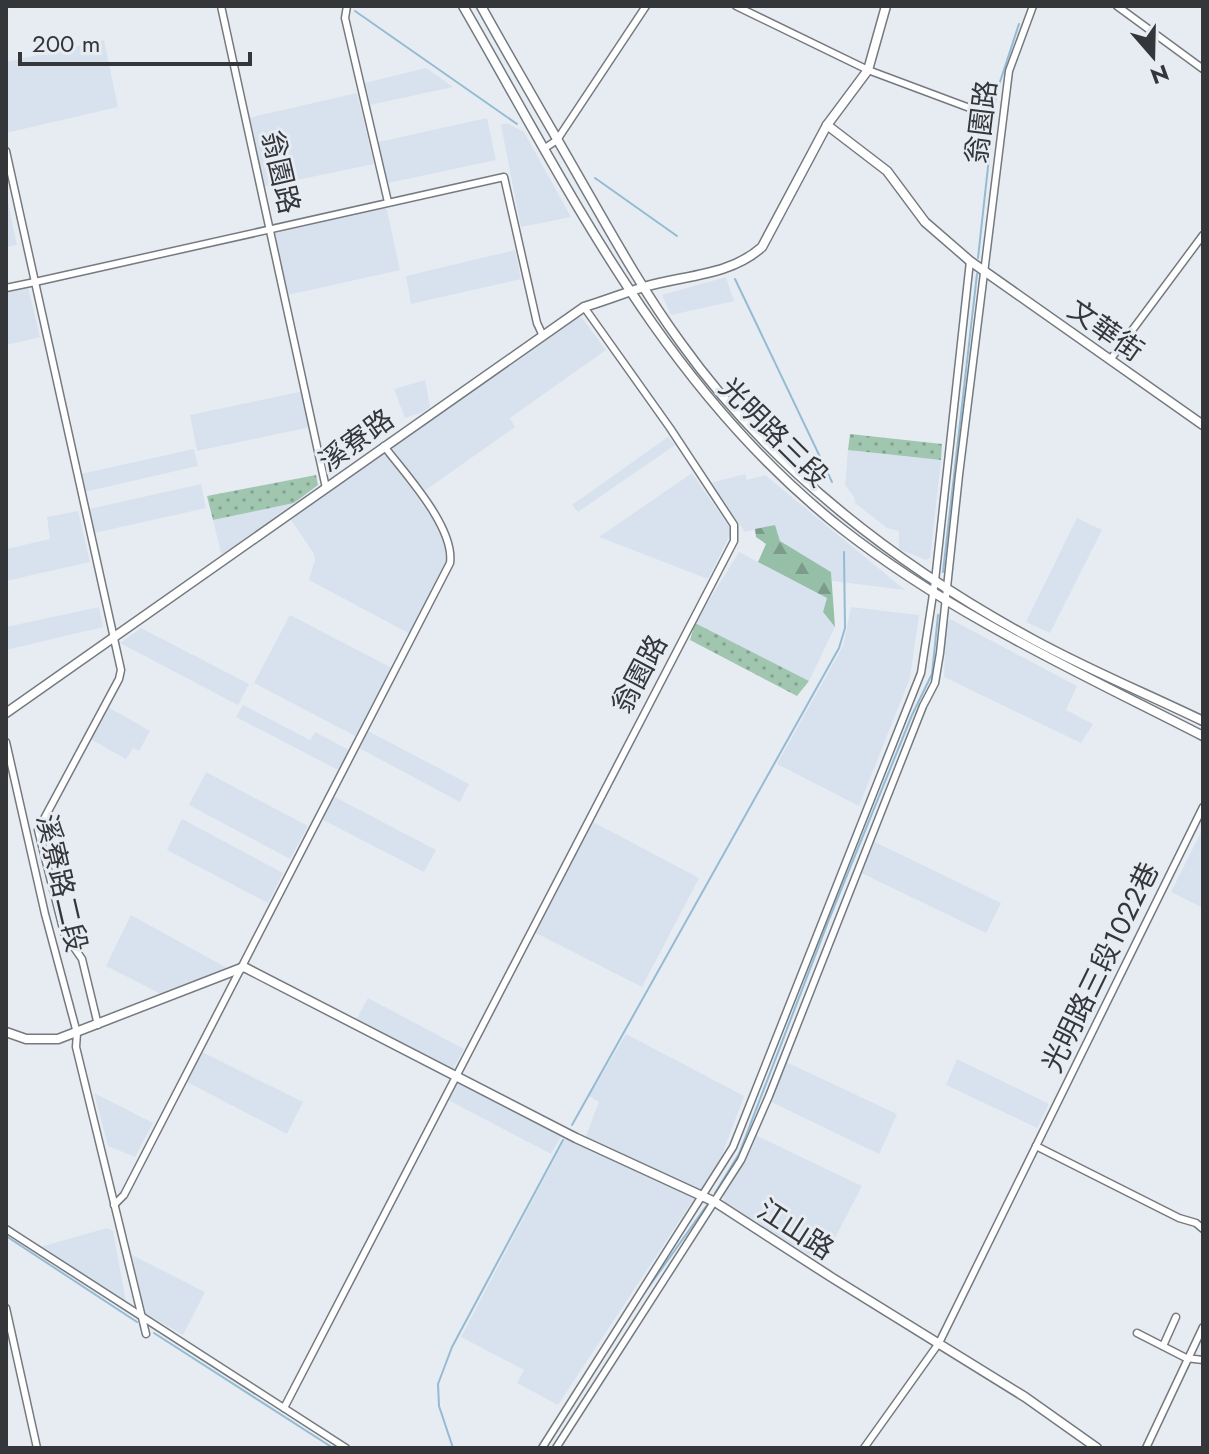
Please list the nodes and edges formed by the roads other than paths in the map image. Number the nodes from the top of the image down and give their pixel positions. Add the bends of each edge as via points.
1 (221, 6) edge
2 (347, 6) edge
3 (463, 6) edge
4 (481, 6) edge
5 (646, 6) edge
6 (736, 6) edge
7 (886, 6) edge
8 (1033, 6) edge
9 (1117, 6) edge
10 (1203, 69) edge
11 (868, 70) junction
12 (983, 113) dead end
13 (827, 125) junction
14 (557, 140) junction
15 (545, 148) junction
16 (6, 151) edge
17 (388, 202) junction
18 (271, 228) junction
19 (1203, 235) edge
20 (970, 261) junction
21 (986, 270) junction
22 (35, 282) junction
23 (643, 287) junction
24 (6, 288) edge
25 (629, 293) junction
26 (584, 307) junction
27 (543, 336) junction
28 (1110, 360) junction
29 (1203, 425) edge
30 (384, 446) junction
31 (326, 488) junction
32 (935, 581) junction
33 (947, 588) junction
34 (934, 593) junction
35 (946, 601) junction
36 (115, 637) junction
37 (6, 713) edge
38 (1203, 721) edge
39 (1203, 736) edge
40 (6, 742) edge
41 (1203, 807) edge
42 (244, 967) junction
43 (98, 1025) junction
44 (6, 1032) edge
45 (77, 1033) junction
46 (455, 1076) junction
47 (1036, 1146) junction
48 (703, 1197) junction
49 (715, 1202) junction
50 (114, 1205) junction
51 (6, 1229) edge
52 (1203, 1229) edge
53 (6, 1308) edge
54 (142, 1316) junction
55 (1176, 1317) dead end
56 (1203, 1327) edge
57 (1137, 1333) dead end
58 (146, 1334) dead end
59 (939, 1343) junction
60 (1163, 1346) junction
61 (1186, 1358) junction
62 (1203, 1360) edge
63 (284, 1408) junction
64 (1149, 1447) edge
65 (37, 1448) edge
66 (346, 1448) edge
67 (542, 1448) edge
68 (556, 1448) edge
69 (864, 1448) edge
70 (1097, 1448) edge

1 - 18 street, 翁園路
2 - 17 street via 345,18
3 - 15 street, 光明路三段
4 - 14 street, 光明路三段
5 - 14 street
6 - 11 street, 翁園路
7 - 11 street
8 - 21 street, 翁園路 via 1009,71
9 - 10 street
11 - 12 street, 翁園路
11 - 13 street
13 - 20 street via 887,171 925,222
13 - 23 street via 756,253 734,266
14 - 15 street
14 - 23 street, 光明路三段
15 - 25 street, 光明路三段
16 - 22 street
17 - 18 street
17 - 27 street via 504,177
18 - 22 street
18 - 31 street, 翁園路
19 - 28 street
20 - 21 street
20 - 32 street
21 - 28 street, 文華街
21 - 33 street, 翁園路
22 - 24 street
22 - 36 street
23 - 25 street, 溪寮路
23 - 32 street, 光明路三段 via 732,407 791,467 847,517
25 - 26 street, 溪寮路
25 - 34 street, 光明路三段 via 699,389 772,467 840,527
26 - 27 street, 溪寮路
26 - 46 street, 翁園路 via 734,525 734,541
27 - 30 street, 溪寮路
28 - 29 street, 文華街
30 - 31 street, 溪寮路
30 - 42 street via 440,525 449,542 450,563
31 - 36 street, 溪寮路
32 - 33 street, 光明路三段
32 - 34 street
33 - 35 street, 翁園路
33 - 38 street, 光明路三段 via 1035,641
34 - 35 street, 光明路三段
34 - 48 street via 921,673 733,1147
35 - 39 street, 光明路三段
35 - 49 street, 翁園路 via 935,683 769,1096 741,1160
36 - 37 street, 溪寮路
36 - 43 street via 119,679 38,830 64,933 82,959
40 - 45 street, 溪寮路二段
41 - 47 street, 光明路三段1022巷
42 - 43 street
42 - 46 street
42 - 50 street
43 - 45 street
44 - 45 street via 26,1039
45 - 50 street, 溪寮路二段
46 - 48 street, 江山路
46 - 63 street, 翁園路
47 - 52 street
47 - 59 street, 光明路三段1022巷
48 - 49 street, 江山路
48 - 67 street
49 - 59 street, 江山路
49 - 68 street, 翁園路
50 - 54 street, 溪寮路二段
51 - 54 street
53 - 65 street
54 - 58 street, 溪寮路二段
54 - 63 street
55 - 60 street
56 - 61 street
57 - 60 street
59 - 69 street, 光明路三段1022巷
59 - 70 street, 江山路
60 - 61 street
61 - 62 street
61 - 64 street
63 - 66 street

